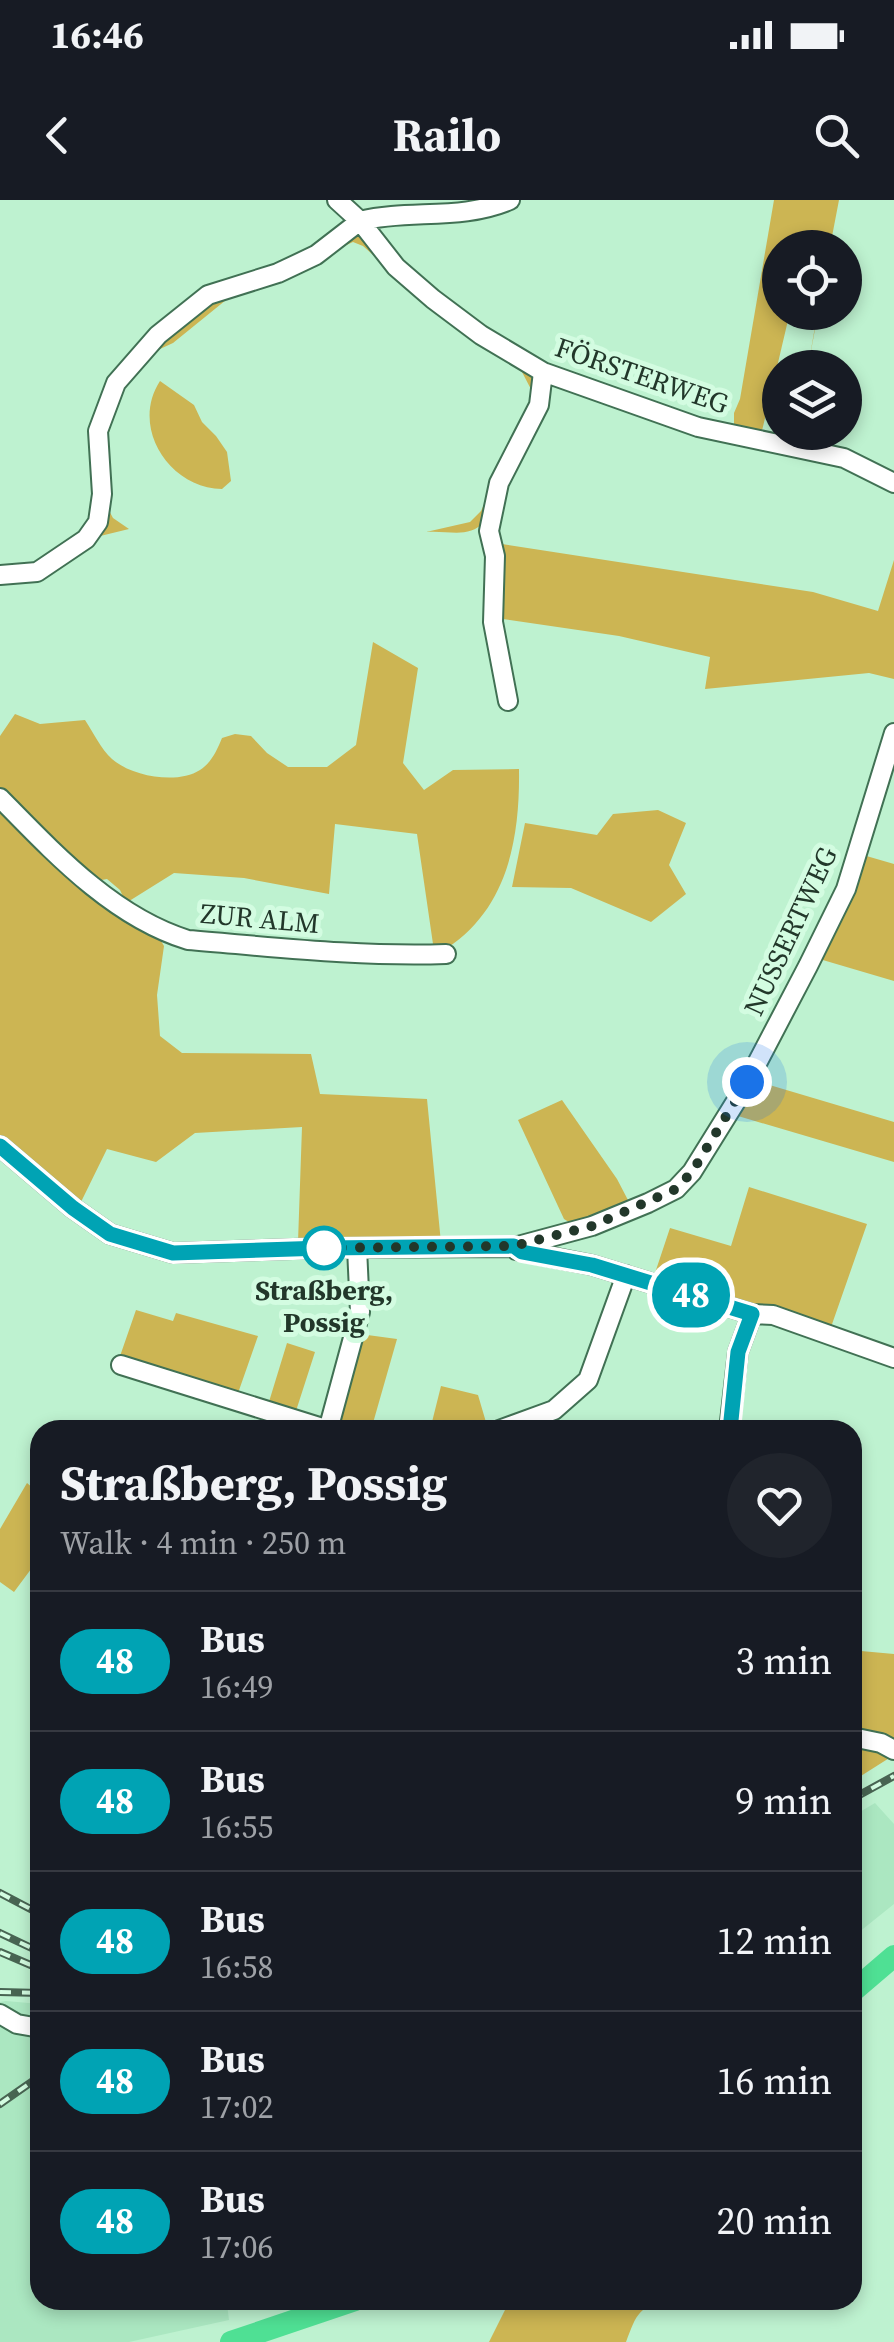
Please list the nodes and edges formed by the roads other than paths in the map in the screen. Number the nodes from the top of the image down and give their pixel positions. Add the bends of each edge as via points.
1 (336, 200) edge
2 (510, 200) edge
3 (360, 221) junction
4 (543, 372) junction
5 (894, 484) edge
6 (0, 576) edge
7 (508, 701) dead end
8 (894, 733) edge
9 (0, 798) edge
10 (446, 954) dead end
11 (0, 1146) edge
12 (514, 1246) junction
13 (357, 1248) junction
14 (626, 1275) junction
15 (752, 1314) junction
16 (894, 1358) edge
17 (121, 1365) dead end
18 (296, 1420) edge
19 (331, 1420) edge
20 (526, 1420) edge
21 (731, 1420) edge
22 (862, 1740) edge
23 (894, 1750) edge
24 (0, 2014) edge
25 (30, 2026) edge

1 - 3 street, FÖRSTERWEG
2 - 3 street via 463,214
3 - 4 street, FÖRSTERWEG via 396,267 433,299
3 - 6 street via 316,255 208,295 158,335 116,382 98,430 98,522 86,539 36,572
4 - 5 street, FÖRSTERWEG via 698,427 844,458
4 - 7 street via 539,404 499,483 489,531 493,622
8 - 12 street, NUSSERTWEG via 846,889 743,1090 692,1172 648,1203
9 - 10 street, ZUR ALM via 94,888 172,935 361,954
11 - 13 street, NUSSERTWEG via 73,1208 140,1246 173,1253
12 - 13 street, NUSSERTWEG
12 - 14 street
13 - 19 street via 360,1312
14 - 15 street
14 - 20 street via 588,1380 554,1410
15 - 16 street via 773,1315
15 - 21 street via 738,1352
17 - 18 street
22 - 23 street
24 - 25 street

